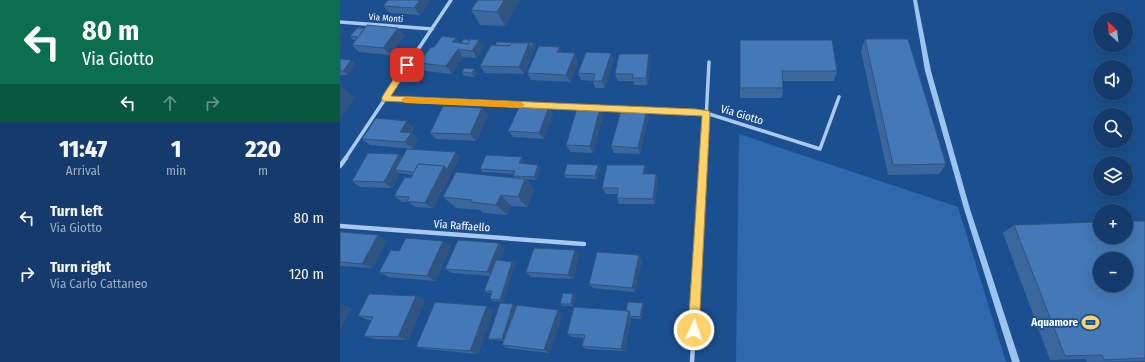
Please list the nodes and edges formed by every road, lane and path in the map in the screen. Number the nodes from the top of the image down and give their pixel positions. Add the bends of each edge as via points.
1 (451, 0) edge
2 (340, 22) edge
3 (432, 29) junction
4 (709, 62) dead end
5 (839, 97) dead end
6 (385, 99) junction
7 (632, 110) edge
8 (640, 110) edge
9 (706, 114) junction
10 (340, 166) edge
11 (340, 226) edge
12 (584, 244) dead end
13 (692, 362) edge

1 - 3 street
2 - 3 street, Via Monti
3 - 6 street
4 - 9 street
5 - 9 street, Via Giotto via 820,149
6 - 7 street
6 - 10 street
8 - 9 street, Via Giotto
9 - 13 street
11 - 12 street, Via Raffaello

